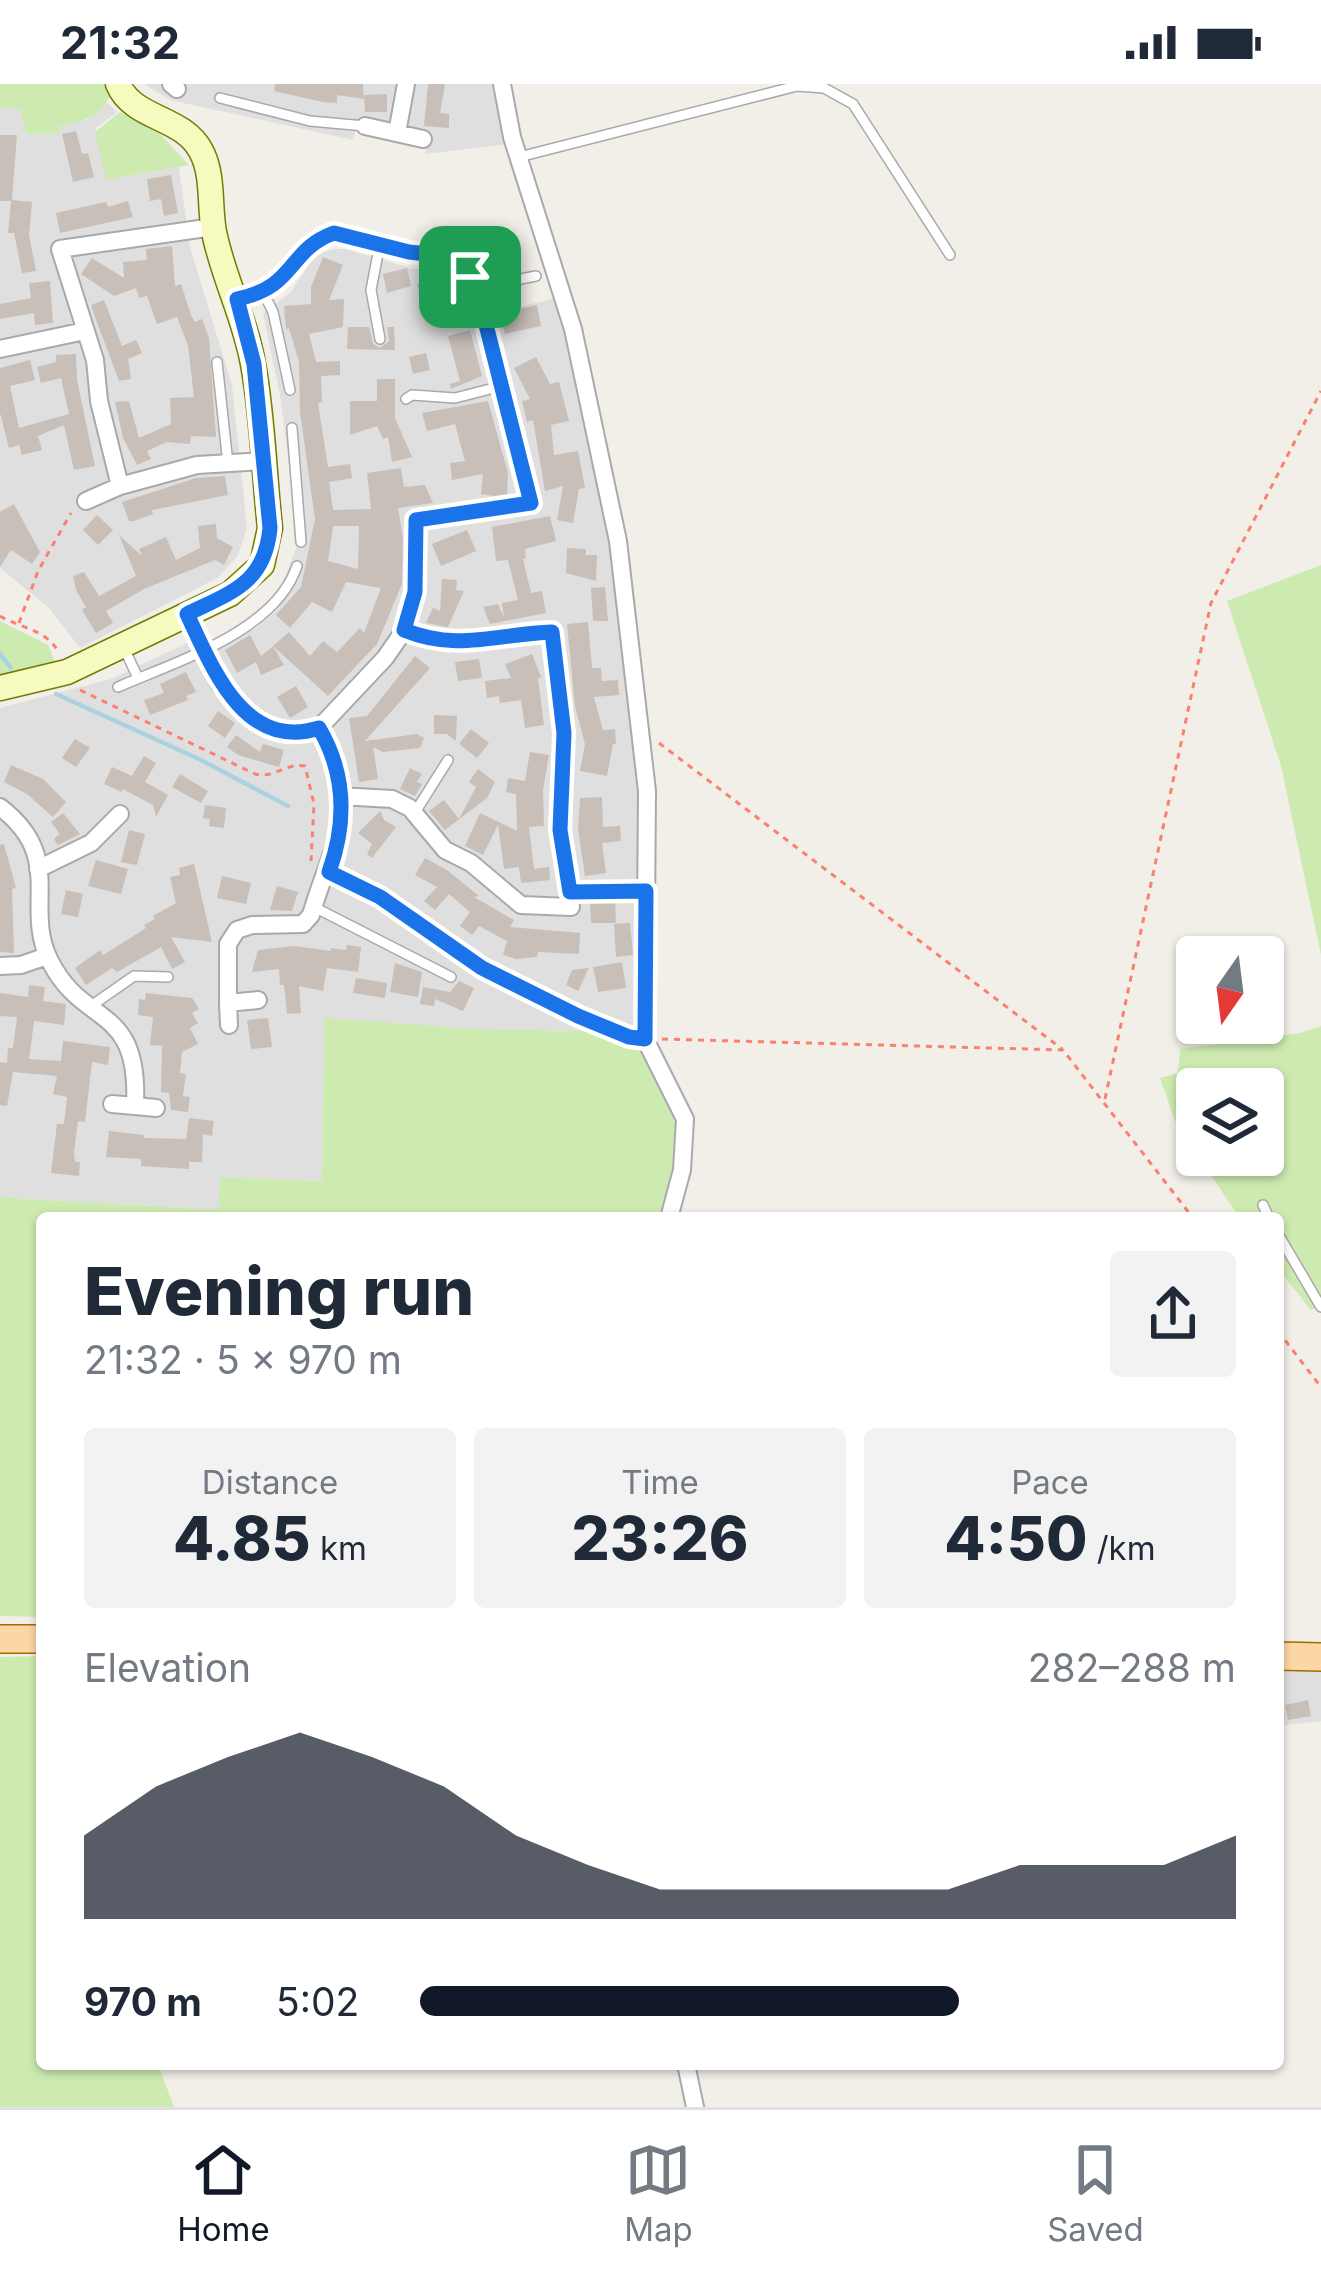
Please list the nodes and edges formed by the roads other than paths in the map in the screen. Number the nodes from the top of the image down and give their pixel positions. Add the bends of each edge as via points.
1 (118, 84) edge
2 (406, 84) edge
3 (502, 84) edge
4 (220, 98) dead end
5 (260, 106) junction
6 (257, 122) dead end
7 (365, 126) joint
8 (397, 133) junction
9 (423, 139) dead end
10 (519, 157) junction
11 (213, 227) junction
12 (380, 243) junction
13 (950, 255) dead end
14 (536, 276) dead end
15 (475, 288) junction
16 (263, 292) junction
17 (237, 299) junction
18 (85, 331) junction
19 (380, 339) dead end
20 (0, 349) edge
21 (217, 362) dead end
22 (502, 386) junction
23 (290, 390) dead end
24 (406, 399) dead end
25 (292, 428) dead end
26 (263, 461) junction
27 (228, 464) junction
28 (120, 486) junction
29 (298, 487) junction
30 (266, 490) junction
31 (86, 501) road end
32 (301, 542) dead end
33 (297, 566) dead end
34 (187, 614) junction
35 (404, 630) junction
36 (121, 647) junction
37 (203, 648) junction
38 (138, 678) junction
39 (118, 687) dead end
40 (0, 688) edge
41 (319, 728) junction
42 (448, 760) dead end
43 (340, 796) junction
44 (0, 807) edge
45 (120, 814) dead end
46 (414, 814) junction
47 (38, 869) junction
48 (314, 907) junction
49 (47, 956) junction
50 (0, 966) edge
51 (451, 976) dead end
52 (168, 977) dead end
53 (259, 1000) dead end
54 (228, 1003) junction
55 (92, 1006) junction
56 (229, 1024) dead end
57 (112, 1104) dead end
58 (135, 1106) junction
59 (156, 1108) dead end
60 (1263, 1205) dead end
61 (672, 1212) edge
62 (1266, 1212) edge
63 (1284, 1244) edge
64 (1321, 1307) edge
65 (0, 1639) edge
66 (36, 1639) edge
67 (1284, 1656) edge
68 (1321, 1657) edge
69 (687, 2070) edge
70 (695, 2107) edge

1 - 11 street via 140,109 183,129 200,147
2 - 8 street
3 - 10 street
4 - 5 lane
5 - 6 lane
5 - 7 lane
7 - 8 street
8 - 9 street
10 - 13 lane via 796,86 824,88 853,104
10 - 61 street via 574,328 610,493 647,791 645,1039 685,1119
11 - 17 street
11 - 18 street via 60,249
12 - 15 street via 446,256
12 - 16 street via 334,233 319,238
12 - 19 lane via 371,290
14 - 15 lane
15 - 22 street
16 - 17 street
16 - 23 lane
17 - 26 street via 254,364
18 - 20 street
18 - 28 street
21 - 27 lane
22 - 24 lane
22 - 35 street via 531,503 416,520 415,592
25 - 29 lane
26 - 27 street
26 - 30 street
27 - 28 street
28 - 31 street
29 - 30 lane
29 - 32 lane
30 - 34 street via 270,528 262,565
33 - 37 lane via 267,611
34 - 36 street
34 - 37 street
35 - 41 street
35 - 46 street via 458,644 552,632 571,908 521,905 445,850
36 - 38 lane
36 - 40 street via 67,672
37 - 38 lane
37 - 41 street via 230,698 262,724 289,733
38 - 39 lane
41 - 43 street via 330,743
42 - 46 lane
43 - 46 street via 392,799
43 - 48 street via 342,828
44 - 47 street via 30,838
45 - 47 street via 91,843
47 - 49 street
48 - 51 lane
48 - 54 street via 303,924 237,930 228,944
49 - 50 street
49 - 55 street
52 - 55 lane via 134,976
53 - 54 street
54 - 56 street
55 - 58 street via 129,1047
57 - 58 street
58 - 59 street
60 - 62 lane
63 - 64 lane
65 - 66 main road
67 - 68 main road
69 - 70 street

